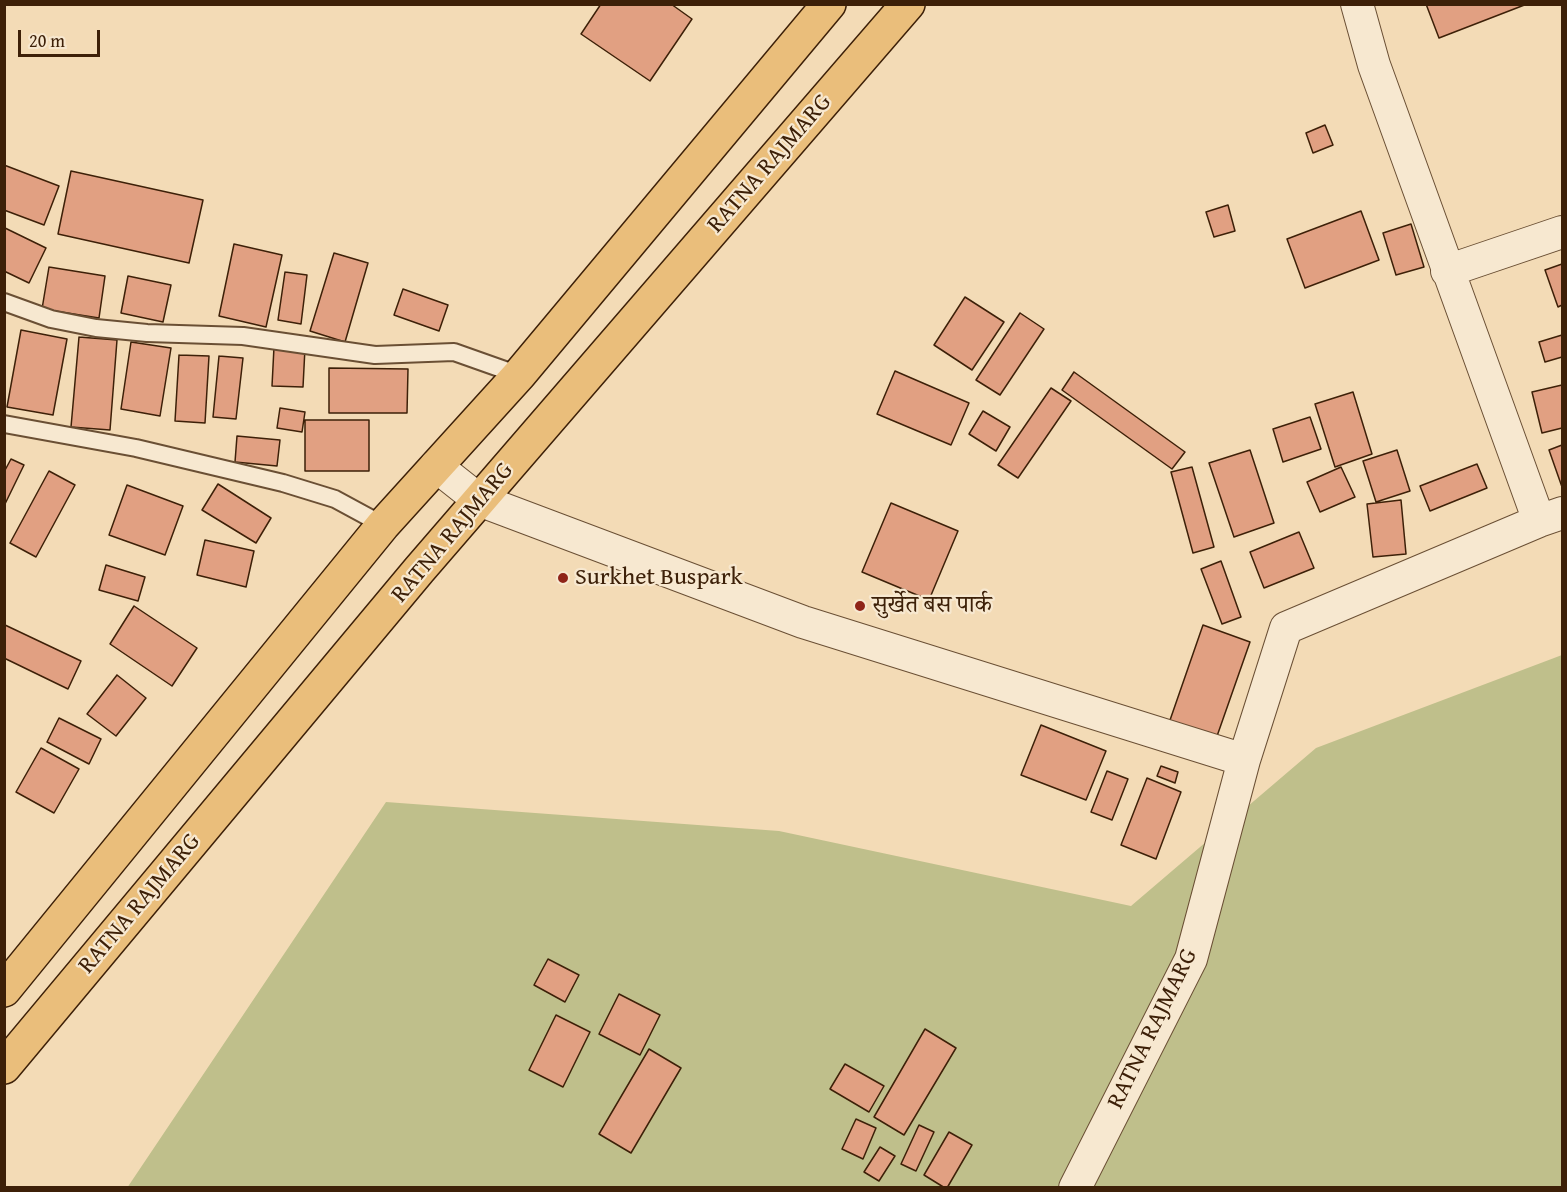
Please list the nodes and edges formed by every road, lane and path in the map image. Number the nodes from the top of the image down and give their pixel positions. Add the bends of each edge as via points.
1 (829, 4) edge
2 (908, 4) edge
3 (1357, 4) edge
4 (1563, 232) edge
5 (1447, 271) junction
6 (4, 302) edge
7 (519, 375) junction
8 (4, 424) edge
9 (436, 466) junction
10 (479, 500) junction
11 (1551, 517) edge
12 (383, 525) junction
13 (1244, 760) junction
14 (4, 990) edge
15 (4, 1067) edge
16 (1075, 1188) edge

1 - 7 main road, RATNA RAJMARG
2 - 10 main road, RATNA RAJMARG
3 - 5 street via 1374,65
4 - 5 street
5 - 11 street
6 - 7 lane via 51,319 96,328 243,336 375,355 454,352
7 - 9 main road, RATNA RAJMARG
8 - 12 lane via 136,448 283,483 335,499
9 - 10 street
9 - 12 main road, RATNA RAJMARG
10 - 13 street via 803,622
10 - 15 main road, RATNA RAJMARG
11 - 13 street, RATNA RAJMARG via 1286,628
12 - 14 main road, RATNA RAJMARG
13 - 16 street, RATNA RAJMARG via 1191,959

